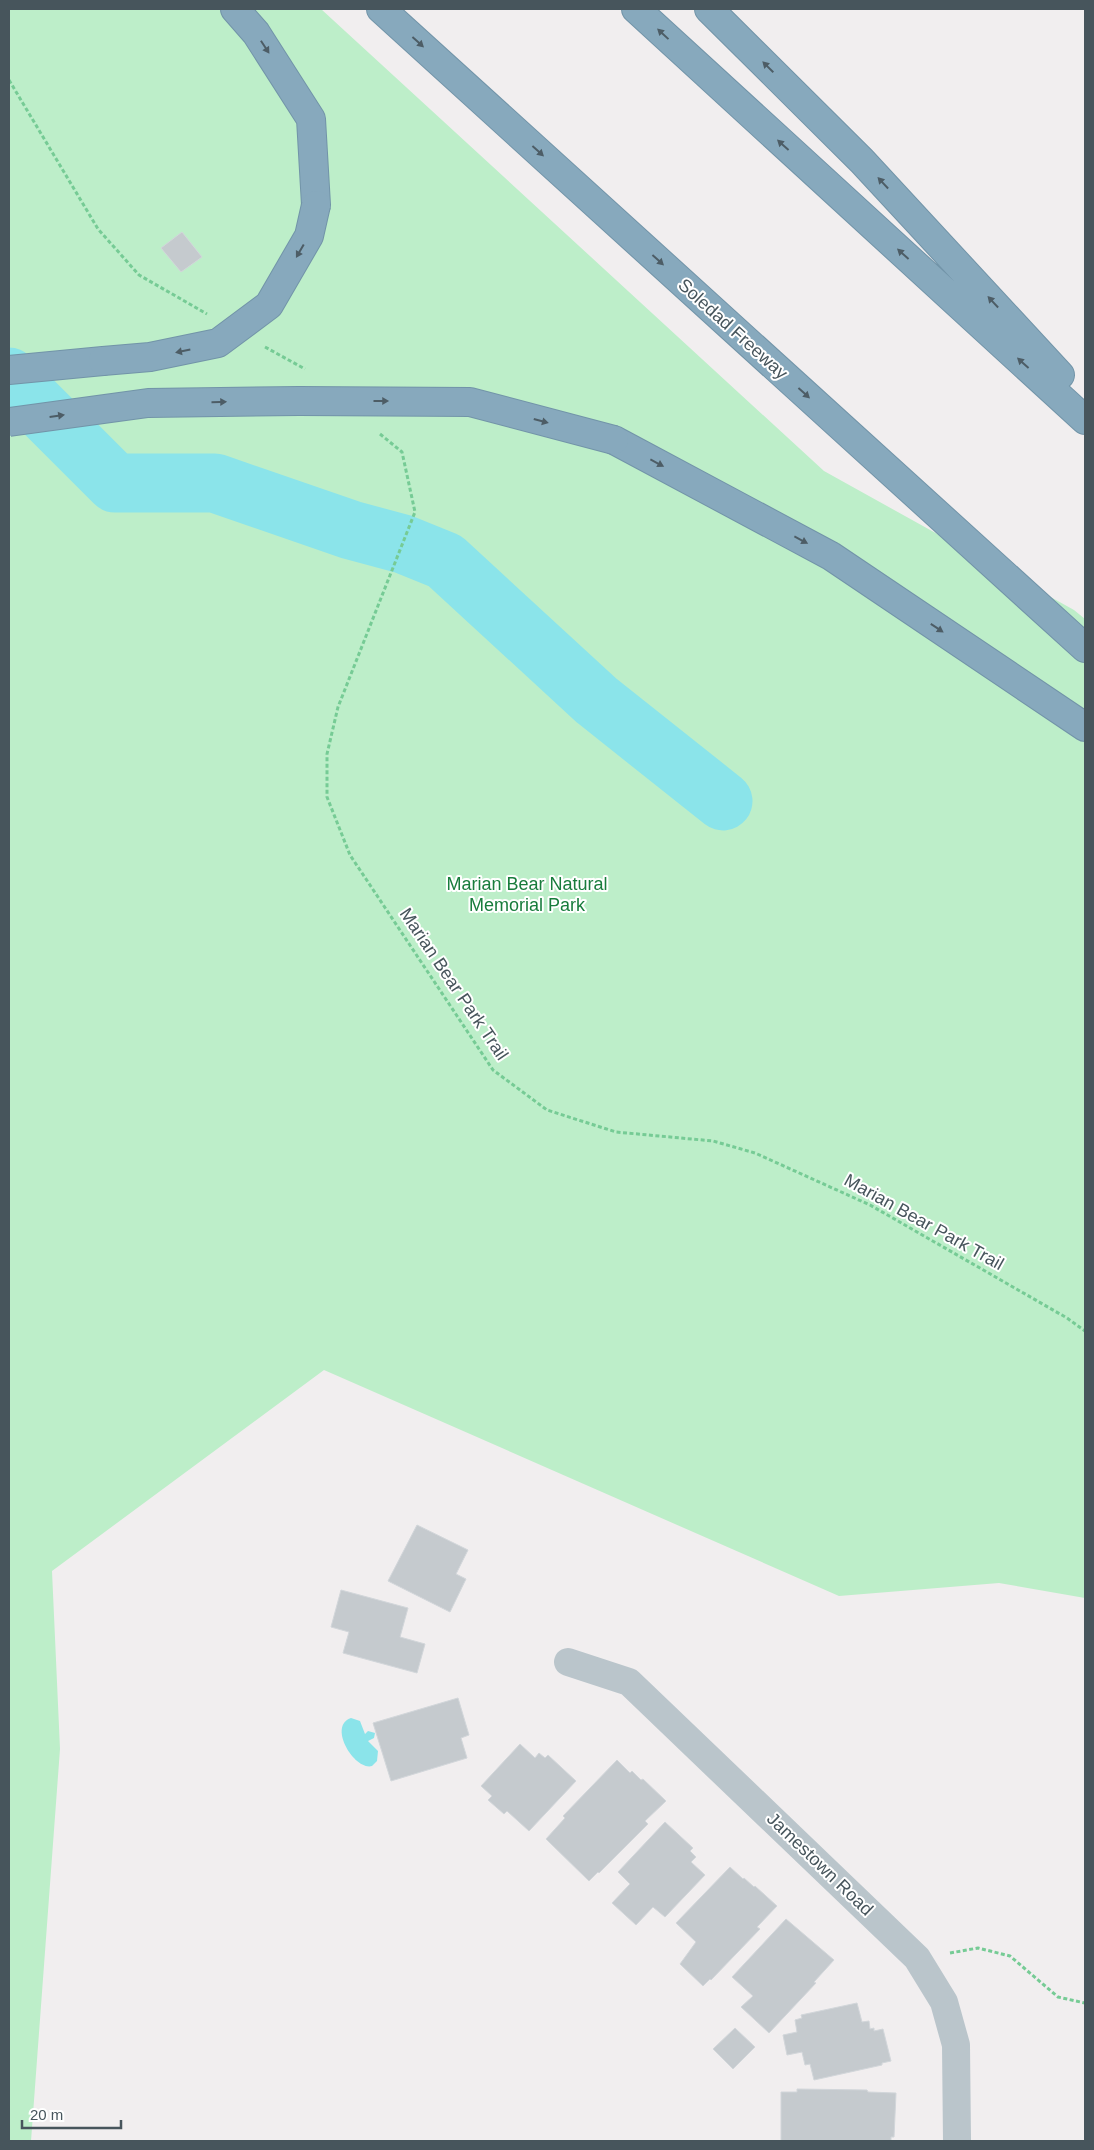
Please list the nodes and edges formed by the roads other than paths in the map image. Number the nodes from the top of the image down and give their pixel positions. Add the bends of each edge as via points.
1 (234, 9) edge
2 (381, 9) edge
3 (636, 9) edge
4 (709, 9) edge
5 (9, 370) edge
6 (1085, 402) edge
7 (1085, 420) edge
8 (9, 422) edge
9 (1085, 648) edge
10 (1085, 727) edge
11 (568, 1662) dead end
12 (957, 2141) edge

1 -> 5 highway, bridge via 256,33 311,118 316,205 309,236 269,304 218,343 150,357
2 -> 9 highway, Soledad Freeway
7 -> 3 highway
6 -> 4 highway via 862,161
8 -> 10 highway, bridge via 148,403 470,402 614,440 831,556
11 - 12 street, Jamestown Road via 629,1682 917,1958 944,2002 956,2045

